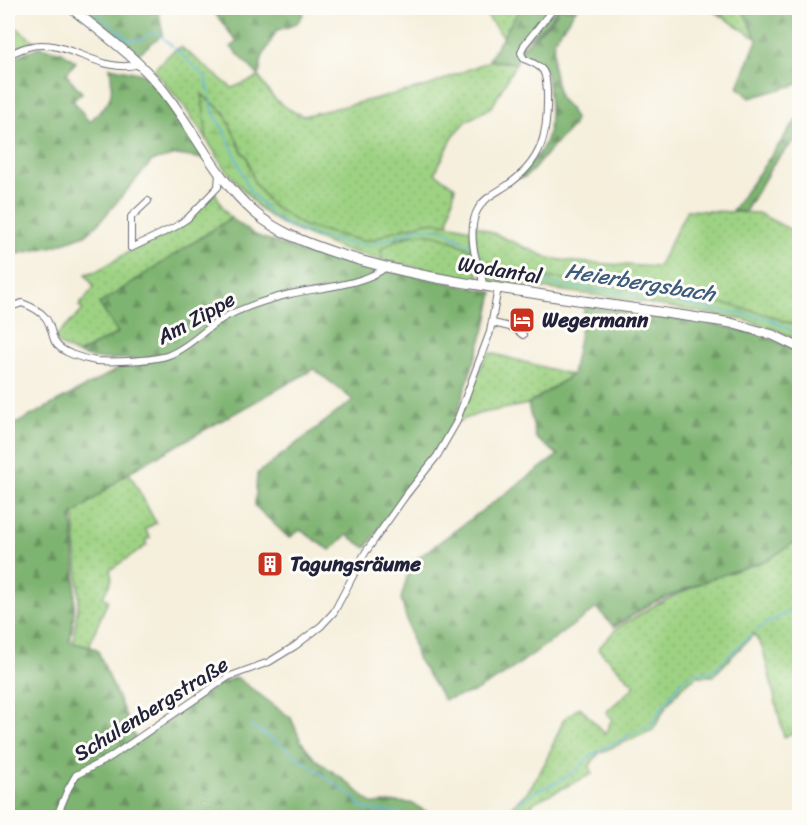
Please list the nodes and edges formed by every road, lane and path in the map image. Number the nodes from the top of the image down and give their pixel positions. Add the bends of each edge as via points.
1 (71, 8) edge
2 (554, 8) edge
3 (8, 55) edge
4 (139, 64) junction
5 (219, 173) junction
6 (148, 201) dead end
7 (386, 267) junction
8 (483, 286) junction
9 (498, 288) junction
10 (8, 308) edge
11 (493, 323) junction
12 (523, 335) dead end
13 (800, 348) edge
14 (56, 818) edge

1 - 4 main road, Wodantal
2 - 8 street via 521,53 541,67 545,75 547,117 542,147 518,176 478,209 473,224
3 - 4 street via 33,45 45,45 114,66
4 - 5 main road, Wodantal via 172,102
5 - 6 street via 218,187 188,218 131,248 131,217
5 - 7 main road, Wodantal via 250,208 287,234
7 - 8 main road, Wodantal
7 - 10 street, Am Zippe via 357,280 250,306 220,320 176,352 150,359 95,361 76,355 58,346 45,317 37,310 22,303
8 - 9 main road, Wodantal
9 - 11 street, Schulenbergstraße
9 - 13 main road, Wodantal via 730,323 773,335
11 - 12 street via 514,328
11 - 14 street, Schulenbergstraße via 445,444 365,553 328,619 295,646 268,662 228,677 109,758 76,775

